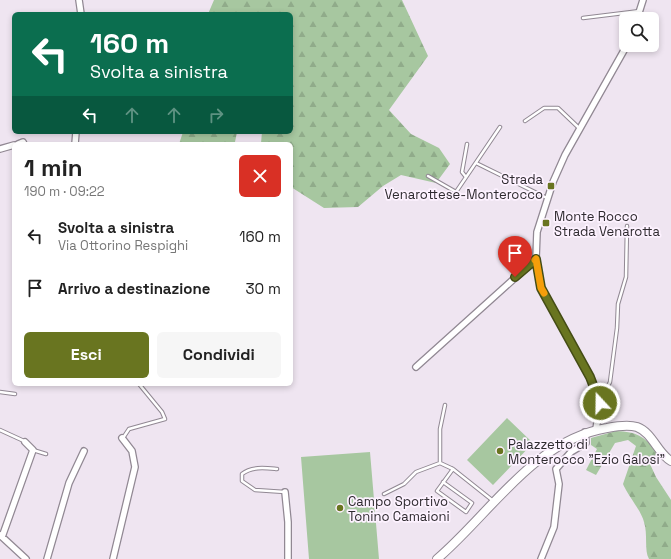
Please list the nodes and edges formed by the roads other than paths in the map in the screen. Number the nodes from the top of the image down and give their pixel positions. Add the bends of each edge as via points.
1 (79, 0) edge
2 (643, 0) edge
3 (640, 11) joint
4 (81, 12) edge
5 (583, 18) dead end
6 (623, 52) edge
7 (525, 121) dead end
8 (500, 127) dead end
9 (579, 128) junction
10 (467, 144) dead end
11 (12, 146) edge
12 (0, 149) edge
13 (476, 163) junction
14 (428, 176) dead end
15 (466, 177) junction
16 (548, 199) junction
17 (627, 226) dead end
18 (536, 259) junction
19 (416, 367) dead end
20 (141, 386) edge
21 (0, 392) edge
22 (15, 394) dead end
23 (600, 403) junction
24 (446, 405) dead end
25 (599, 429) junction
26 (0, 430) edge
27 (585, 432) junction
28 (122, 438) joint
29 (25, 442) joint
30 (33, 450) junction
31 (84, 451) dead end
32 (46, 454) dead end
33 (671, 461) edge
34 (440, 463) junction
35 (277, 469) dead end
36 (453, 469) junction
37 (443, 482) junction
38 (285, 492) joint
39 (384, 494) dead end
40 (494, 502) junction
41 (1, 536) edge
42 (26, 559) edge
43 (47, 559) edge
44 (113, 559) edge
45 (288, 559) edge
46 (438, 559) edge
47 (541, 559) edge

1 - 4 street
2 - 3 street
3 - 5 lane
6 - 9 street
7 - 9 lane via 544,108 558,108
8 - 13 lane
9 - 16 street via 564,155
10 - 15 lane via 462,172
11 - 12 street
13 - 15 lane
13 - 16 lane
14 - 15 lane via 456,192
16 - 18 street via 537,232
17 - 23 lane via 626,277 618,304 610,382
18 - 19 street
18 - 23 street via 541,288 590,377
20 - 28 lane via 165,419 130,429
21 - 22 lane
23 - 25 street
24 - 34 lane via 440,429
25 - 27 main road
25 - 33 main road via 616,426 636,427 643,431
26 - 29 lane
27 - 40 main road via 542,457
27 - 47 street via 586,443 571,452 556,469 559,484 554,527
28 - 44 street via 132,451 135,467
29 - 30 street
30 - 32 lane
30 - 41 street
31 - 43 street via 69,483
34 - 36 lane
34 - 39 lane via 416,472 404,484
35 - 38 lane via 259,468 245,471 242,474 242,481 255,490
36 - 37 lane
36 - 40 lane
37 - 37 lane via 437,491 466,512 472,503
38 - 45 street via 289,528
40 - 46 main road
41 - 42 street

